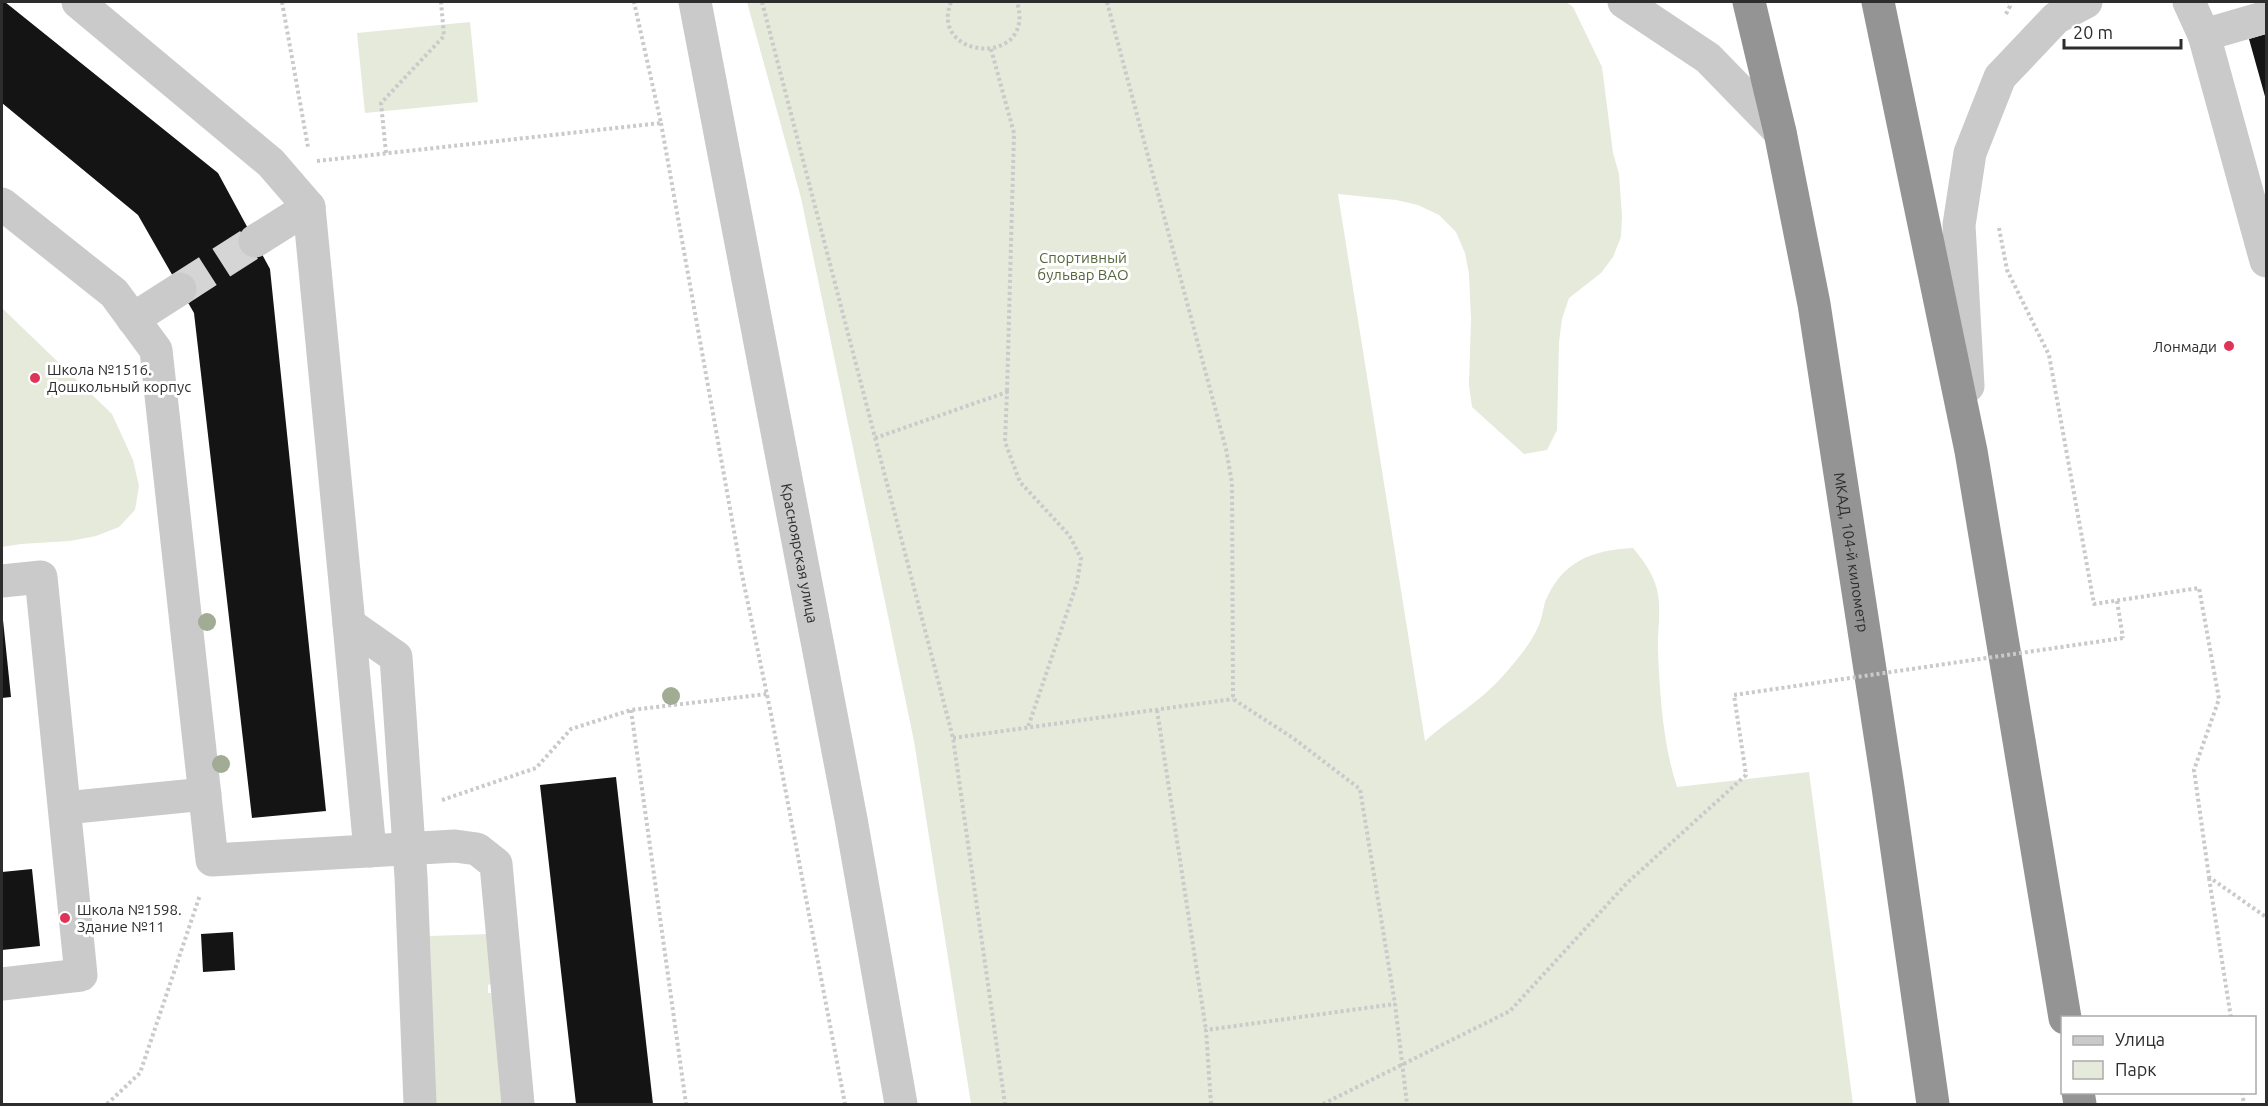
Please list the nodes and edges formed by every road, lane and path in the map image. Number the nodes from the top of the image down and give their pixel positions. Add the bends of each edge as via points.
1 (78, 2) edge
2 (282, 2) edge
3 (441, 2) edge
4 (634, 2) edge
5 (695, 2) edge
6 (762, 2) edge
7 (951, 2) edge
8 (1017, 2) edge
9 (1107, 2) edge
10 (1624, 2) edge
11 (1749, 2) edge
12 (1878, 2) edge
13 (2086, 2) edge
14 (2189, 2) edge
15 (2266, 17) edge
16 (2204, 35) junction
17 (991, 49) junction
18 (661, 123) junction
19 (1780, 132) junction
20 (386, 153) junction
21 (310, 162) junction
22 (271, 164) junction
23 (2, 204) edge
24 (309, 207) junction
25 (1998, 225) dead end
26 (255, 241) tunnel mouth
27 (2266, 261) edge
28 (180, 289) tunnel mouth
29 (133, 319) junction
30 (1007, 393) junction
31 (875, 438) junction
32 (1971, 451) junction
33 (2, 581) edge
34 (2117, 601) junction
35 (349, 624) junction
36 (767, 694) junction
37 (1233, 699) junction
38 (631, 710) junction
39 (1156, 710) junction
40 (1028, 727) junction
41 (953, 738) junction
42 (205, 794) junction
43 (65, 808) junction
44 (408, 812) junction
45 (409, 849) junction
46 (370, 851) junction
47 (212, 860) junction
48 (2209, 877) junction
49 (2266, 917) edge
50 (2, 984) edge
51 (1395, 1004) junction
52 (2065, 1016) edge
53 (2231, 1016) edge
54 (1206, 1030) junction
55 (1402, 1064) junction
56 (107, 1104) edge
57 (420, 1104) edge
58 (518, 1104) edge
59 (686, 1104) edge
60 (845, 1104) edge
61 (901, 1104) edge
62 (1005, 1104) edge
63 (1211, 1104) edge
64 (1323, 1104) edge
65 (1407, 1104) edge
66 (1933, 1104) edge

1 - 22 street
2 - 21 path
3 - 20 path via 444,36 381,102
4 - 18 path
5 - 61 street, Красноярская улица via 851,819
6 - 31 path
7 - 17 path via 948,18 958,39 979,50
8 - 17 path via 1020,15 1011,38
9 - 37 path via 1226,449 1232,483
10 - 19 street via 1708,58
11 - 19 highway, МКАД, 104-й километр
12 - 32 highway
13 - 32 street via 2056,18 2000,77 1970,153 1959,225
14 - 16 street
15 - 16 street
16 - 27 street
17 - 30 path via 1014,133
18 - 20 path
18 - 36 path
19 - 66 highway, МКАД, 104-й километр via 1814,304
20 - 21 path
21 - 22 path
22 - 24 street
23 - 29 street via 114,293
24 - 26 street
24 - 35 street
25 - 34 path via 2007,270 2049,355 2094,603
28 - 29 street
29 - 42 street via 156,350
30 - 31 path
30 - 40 path via 1005,442 1020,482 1069,535 1081,558 1077,583
31 - 41 path
32 - 52 highway
33 - 43 street via 41,577
34 - 48 path via 2199,588 2219,699 2194,770
34 - 55 path, bridge via 2123,638 1734,695 1746,775 1627,882 1510,1011
35 - 44 street via 396,657
35 - 46 street
36 - 38 path
36 - 60 path
37 - 39 path
37 - 51 path via 1360,789
38 - 44 path via 571,729 536,768
38 - 59 path
39 - 40 path
39 - 54 path
40 - 41 path
41 - 62 path
42 - 43 street
42 - 47 street
43 - 50 street via 81,975
44 - 45 street
45 - 46 street
45 - 57 street
45 - 58 street via 477,849 496,864
46 - 47 street
47 - 56 path via 140,1072
48 - 49 path
48 - 53 path
51 - 54 path
51 - 55 path
54 - 63 path
55 - 64 path
55 - 65 path

